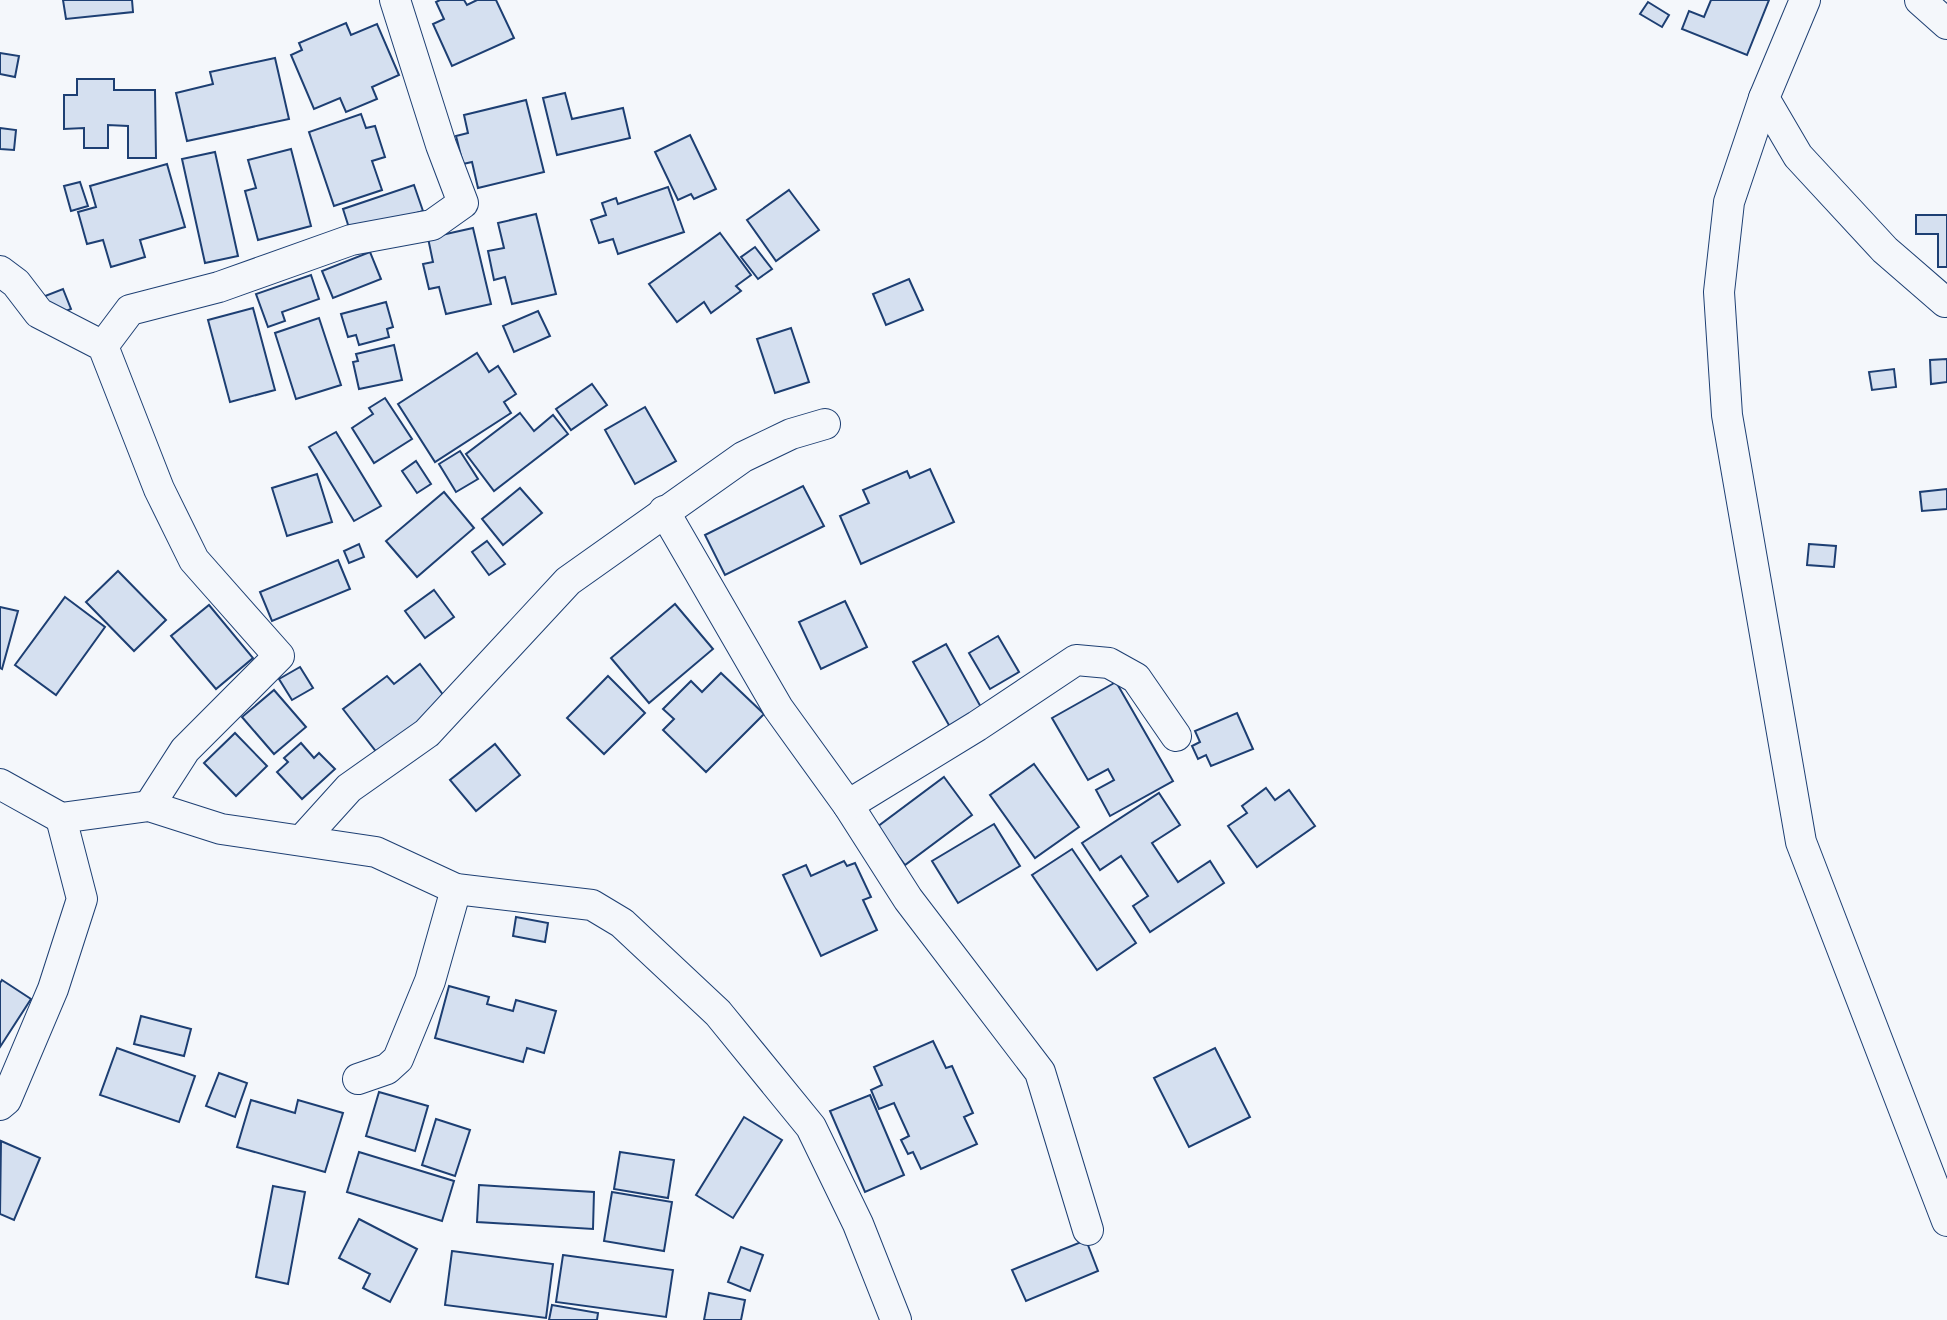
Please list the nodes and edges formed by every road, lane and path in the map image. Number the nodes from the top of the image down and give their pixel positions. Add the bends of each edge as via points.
1 (395, 0) edge
2 (1805, 0) edge
3 (1920, 0) edge
4 (1947, 24) edge
5 (1764, 98) junction
6 (0, 271) edge
7 (1945, 302) dead end
8 (103, 346) junction
9 (825, 424) dead end
10 (664, 512) junction
11 (1176, 736) dead end
12 (0, 784) edge
13 (848, 804) junction
14 (149, 806) junction
15 (61, 818) junction
16 (302, 840) junction
17 (456, 888) junction
18 (358, 1079) dead end
19 (0, 1105) edge
20 (1947, 1221) edge
21 (1088, 1230) dead end
22 (896, 1320) edge

1 - 8 street via 463,203 432,225 351,240 219,287 130,310
2 - 5 street
3 - 4 street
5 - 7 street via 1798,156 1885,250
5 - 20 street via 1728,202 1719,292 1727,415 1801,842
6 - 8 street via 16,282 39,313
8 - 14 street via 159,489 194,560 279,656 185,750
9 - 10 street via 743,457
10 - 13 street via 778,708
10 - 16 street via 568,581 427,733 349,788
11 - 13 street via 1136,678 1109,663 1076,660
12 - 15 street
13 - 21 street via 908,899 1040,1072
14 - 15 street
14 - 16 street via 221,829
15 - 19 street via 82,899 53,989
16 - 17 street via 376,852
17 - 18 street via 430,981 398,1059 387,1069
17 - 22 street via 592,905 622,923 718,1013 811,1126 859,1224

